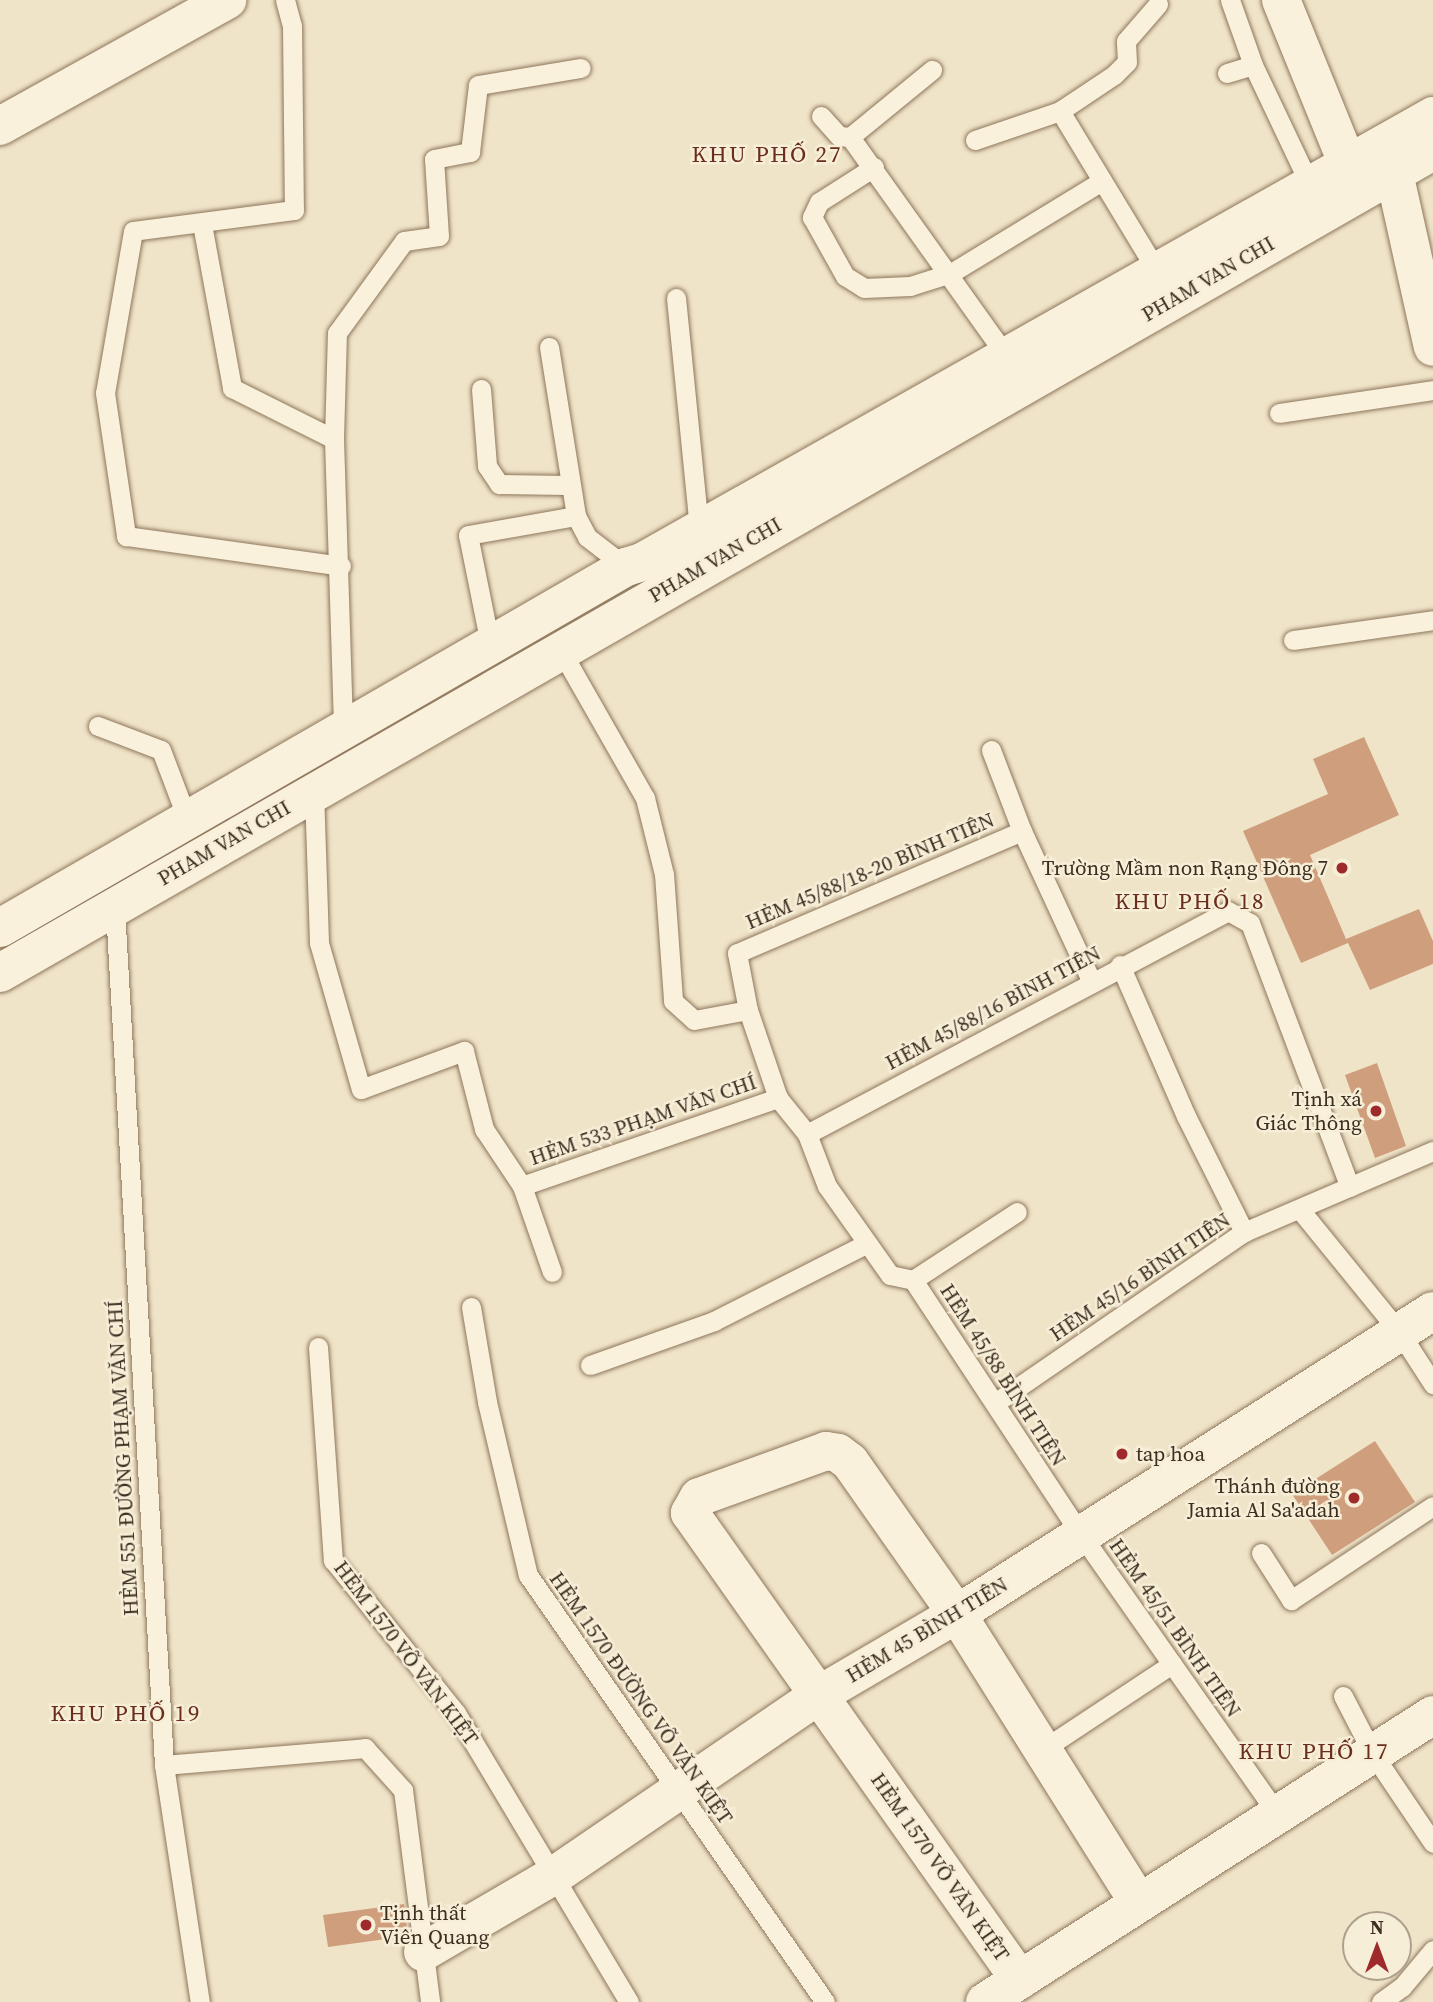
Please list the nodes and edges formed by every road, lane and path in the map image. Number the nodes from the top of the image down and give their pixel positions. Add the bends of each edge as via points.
1 (227, 0) edge
2 (285, 0) edge
3 (1230, 0) edge
4 (1281, 0) edge
5 (1158, 4) dead end
6 (1253, 65) junction
7 (581, 68) dead end
8 (932, 70) dead end
9 (1227, 73) dead end
10 (1060, 111) junction
11 (821, 116) dead end
12 (1433, 116) edge
13 (0, 126) edge
14 (850, 136) junction
15 (975, 141) dead end
16 (1433, 151) edge
17 (1348, 165) junction
18 (874, 167) junction
19 (1394, 173) junction
20 (1102, 181) junction
21 (1311, 187) junction
22 (202, 224) junction
23 (951, 273) junction
24 (1158, 273) junction
25 (676, 298) dead end
26 (549, 347) dead end
27 (1433, 347) edge
28 (1007, 357) junction
29 (481, 389) dead end
30 (1433, 390) edge
31 (1279, 413) dead end
32 (334, 439) junction
33 (568, 485) junction
34 (576, 516) junction
35 (699, 527) junction
36 (722, 558) junction
37 (341, 566) junction
38 (626, 567) junction
39 (1433, 620) edge
40 (1293, 640) dead end
41 (491, 649) junction
42 (560, 649) junction
43 (99, 726) dead end
44 (343, 729) junction
45 (991, 750) dead end
46 (314, 791) junction
47 (188, 821) junction
48 (1022, 831) junction
49 (101, 872) junction
50 (115, 909) junction
51 (0, 928) edge
52 (737, 953) joint
53 (1120, 965) junction
54 (0, 973) edge
55 (1091, 980) junction
56 (748, 1010) junction
57 (778, 1098) junction
58 (807, 1134) junction
59 (1433, 1151) edge
60 (522, 1186) junction
61 (1350, 1187) junction
62 (1301, 1211) junction
63 (1017, 1212) dead end
64 (1244, 1233) junction
65 (866, 1244) junction
66 (552, 1272) dead end
67 (914, 1280) junction
68 (471, 1307) dead end
69 (1433, 1311) edge
70 (1400, 1334) junction
71 (318, 1347) dead end
72 (590, 1365) dead end
73 (1433, 1384) edge
74 (995, 1402) junction
75 (1433, 1506) edge
76 (1082, 1536) junction
77 (1261, 1553) dead end
78 (957, 1614) junction
79 (1172, 1664) junction
80 (819, 1695) junction
81 (1343, 1696) dead end
82 (1433, 1715) edge
83 (1042, 1750) junction
84 (1373, 1754) junction
85 (163, 1765) junction
86 (675, 1790) junction
87 (1279, 1816) junction
88 (1433, 1843) edge
89 (555, 1875) junction
90 (1137, 1900) junction
91 (1433, 1950) edge
92 (423, 1952) junction
93 (1020, 1980) junction
94 (200, 2002) edge
95 (430, 2002) edge
96 (629, 2002) edge
97 (825, 2002) edge
98 (985, 2002) edge
99 (1381, 2002) edge

1 - 13 street
2 - 22 lane via 292,26 294,209
3 - 6 lane
4 - 17 street
5 - 10 lane via 1126,41 1127,62
6 - 9 lane
6 - 21 lane
7 - 32 lane via 478,85 470,152 434,159 439,236 404,241 337,333
8 - 14 lane
10 - 15 lane
10 - 20 lane
11 - 14 lane via 839,136
12 - 17 street, PHAM VAN CHI
14 - 18 lane
16 - 19 street, PHAM VAN CHI
17 - 21 street, PHAM VAN CHI
18 - 23 lane
18 - 23 lane via 819,202 812,217 845,276 864,288 910,286
19 - 27 street
19 - 36 street, PHAM VAN CHI
20 - 23 lane
20 - 24 lane
21 - 24 street, PHAM VAN CHI
22 - 32 lane via 232,388
22 - 37 lane via 133,231 105,393 125,536
23 - 28 lane
24 - 28 street, PHAM VAN CHI
25 - 35 lane
26 - 33 lane
28 - 35 street, PHAM VAN CHI
29 - 33 lane via 487,466 499,485
30 - 31 lane
32 - 37 lane
33 - 34 lane
34 - 38 lane via 587,537
34 - 41 lane via 468,535
35 - 36 street
35 - 38 street, PHAM VAN CHI
36 - 42 street, PHAM VAN CHI
37 - 44 lane
38 - 41 street, PHAM VAN CHI
39 - 40 lane
41 - 44 street, PHAM VAN CHI
42 - 46 street, PHAM VAN CHI
42 - 56 lane via 645,798 664,874 673,1001 694,1020
43 - 47 lane via 161,750
44 - 47 street, PHAM VAN CHI
45 - 48 lane
46 - 50 street, PHAM VAN CHI
46 - 60 lane, HẺM 533 PHẠM VĂN CHÍ via 319,943 361,1089 464,1051 484,1129
47 - 49 street, PHAM VAN CHI
48 - 52 lane, HẺM 45/88/18-20 BÌNH TIÊN
48 - 55 lane
49 - 50 street
49 - 51 street, PHAM VAN CHI
50 - 54 street, PHAM VAN CHI
50 - 85 lane, HẺM 551 ĐƯỜNG PHẠM VĂN CHÍ
52 - 56 lane, HẺM 45/88 BÌNH TIÊN
53 - 55 lane, HẺM 45/88/16 BÌNH TIÊN
53 - 61 lane, HẺM 45/88/16 BÌNH TIÊN via 1228,911 1250,923
53 - 64 lane via 1186,1116
55 - 58 lane, HẺM 45/88/16 BÌNH TIÊN
56 - 57 lane, HẺM 45/88 BÌNH TIÊN
57 - 58 lane, HẺM 45/88 BÌNH TIÊN
57 - 60 lane, HẺM 533 PHẠM VĂN CHÍ
58 - 65 lane, HẺM 45/88 BÌNH TIÊN via 827,1186
59 - 61 lane, HẺM 45/16 BÌNH TIÊN
60 - 66 lane, HẺM 533 PHẠM VĂN CHÍ
61 - 62 lane, HẺM 45/16 BÌNH TIÊN
62 - 64 lane, HẺM 45/16 BÌNH TIÊN
62 - 70 lane
63 - 67 lane
64 - 74 lane, HẺM 45/16 BÌNH TIÊN
65 - 67 lane, HẺM 45/88 BÌNH TIÊN via 890,1275
65 - 72 lane via 714,1321
67 - 74 lane, HẺM 45/88 BÌNH TIÊN
68 - 86 lane, HẺM 1570 ĐƯỜNG VÕ VĂN KIỆT via 487,1402 528,1575
69 - 70 street, HẺM 45 BÌNH TIÊN
70 - 73 lane
70 - 76 street, HẺM 45 BÌNH TIÊN
71 - 89 lane, HẺM 1570 VÕ VĂN KIỆT via 333,1560 456,1713
74 - 76 lane, HẺM 45/88 BÌNH TIÊN
75 - 77 lane via 1291,1600
76 - 78 street, HẺM 45 BÌNH TIÊN
76 - 79 lane, HẺM 45/51 BÌNH TIÊN
78 - 80 street, HẺM 45 BÌNH TIÊN
78 - 80 street, HẺM 1570 VÕ VĂN KIỆT via 850,1462 838,1453 827,1451 699,1497 690,1513
78 - 83 street
79 - 83 lane
79 - 87 lane, HẺM 45/51 BÌNH TIÊN
80 - 86 street, HẺM 45 BÌNH TIÊN
80 - 93 street, HẺM 1570 VÕ VĂN KIỆT
81 - 84 lane
82 - 84 street, HẺM 1570 VÕ VĂN KIỆT
83 - 90 street
84 - 87 street, HẺM 1570 VÕ VĂN KIỆT
84 - 88 lane
85 - 92 lane via 365,1748 402,1790
85 - 94 lane, HẺM 551 ĐƯỜNG PHẠM VĂN CHÍ
86 - 89 street, HẺM 45 BÌNH TIÊN
86 - 97 lane, HẺM 1570 ĐƯỜNG VÕ VĂN KIỆT
87 - 90 street, HẺM 1570 VÕ VĂN KIỆT
89 - 92 street, HẺM 45 BÌNH TIÊN
89 - 96 lane, HẺM 1570 VÕ VĂN KIỆT
90 - 93 street, HẺM 1570 VÕ VĂN KIỆT
91 - 99 lane via 1402,1987
92 - 95 lane
93 - 98 street, HẺM 1570 VÕ VĂN KIỆT

